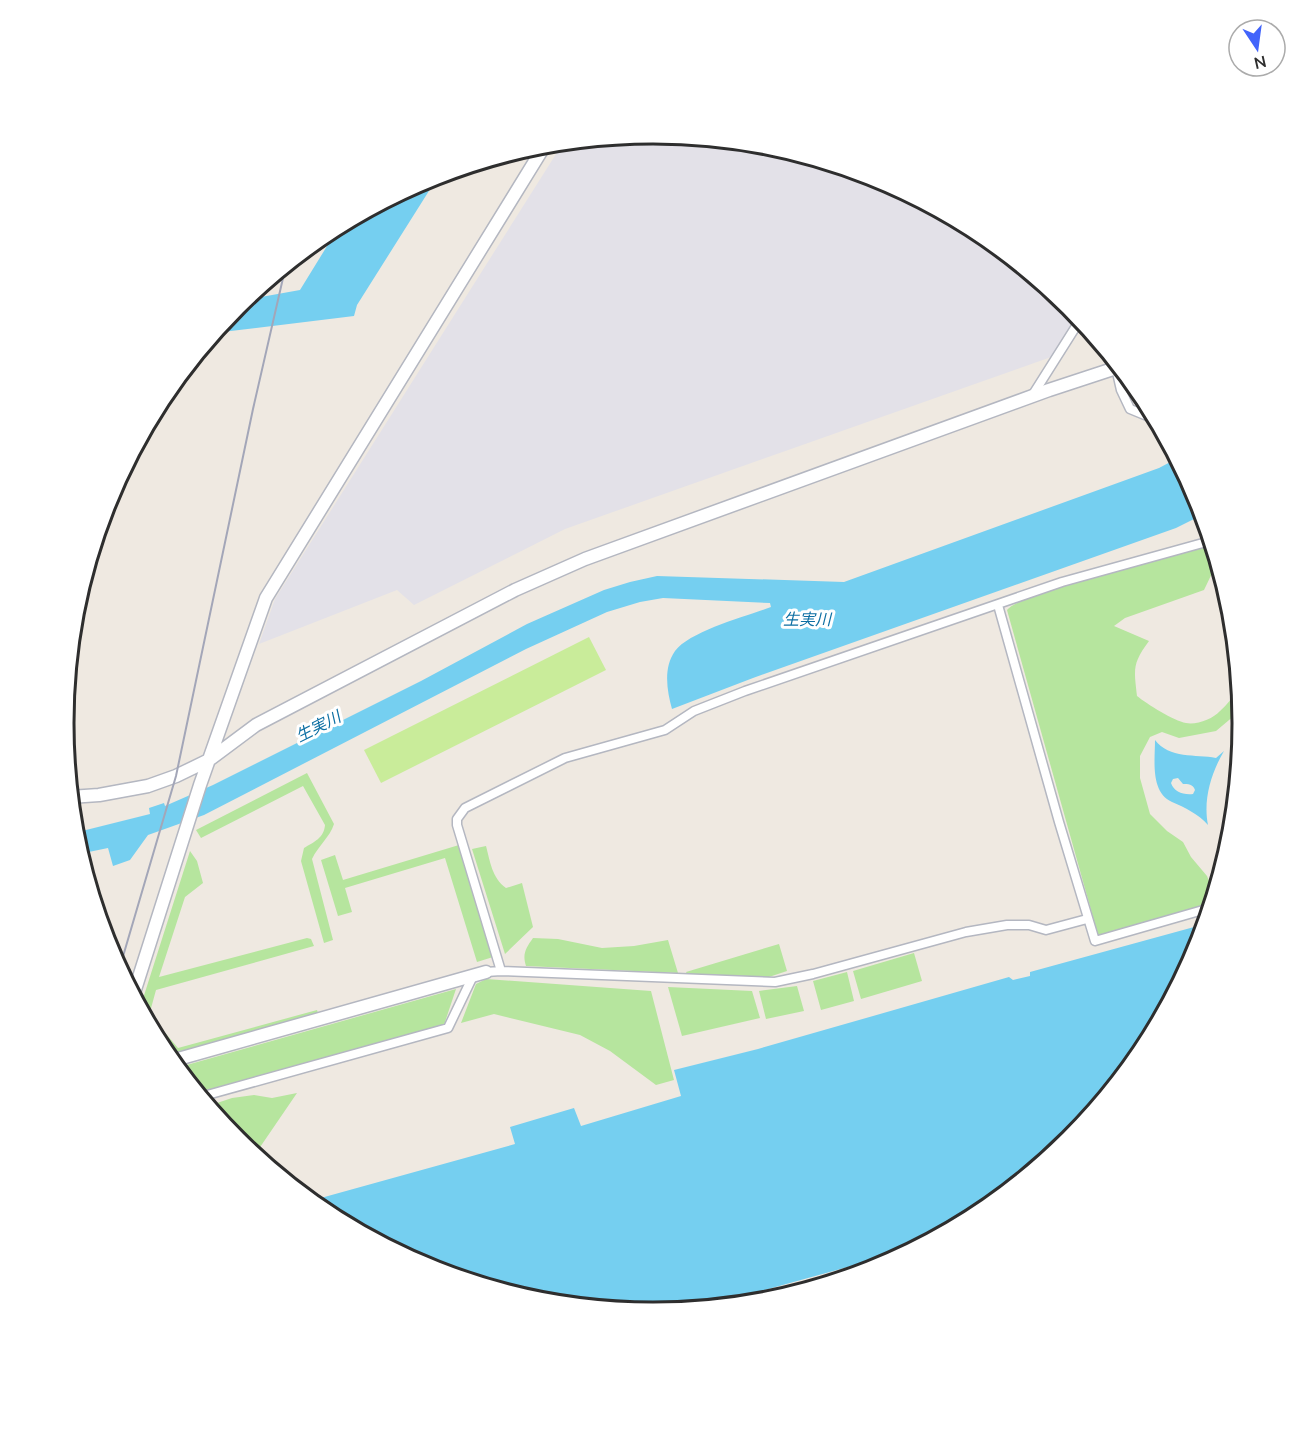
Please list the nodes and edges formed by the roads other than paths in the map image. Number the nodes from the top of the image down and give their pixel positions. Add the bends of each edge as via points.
1 (538, 156) edge
2 (1075, 328) edge
3 (1111, 370) edge
4 (1119, 382) edge
5 (1032, 396) junction
6 (1141, 414) edge
7 (1203, 543) edge
8 (998, 605) junction
9 (209, 760) junction
10 (78, 796) edge
11 (1201, 910) edge
12 (1087, 919) junction
13 (501, 971) junction
14 (486, 972) joint
15 (473, 976) junction
16 (136, 986) edge
17 (180, 1058) edge
18 (209, 1095) edge

1 - 9 street via 266,598
2 - 5 street
3 - 5 street
4 - 6 street via 1130,409
5 - 9 street via 575,563 505,595 256,725
7 - 8 street via 1062,582
8 - 12 street
8 - 13 street via 694,711 665,730 565,758 465,808 457,825
9 - 10 street via 148,786
9 - 16 street
11 - 12 street via 1095,941
12 - 13 street via 1046,930 1007,925 966,932 775,982
13 - 14 street
14 - 15 street
15 - 17 street
15 - 18 street via 448,1028

